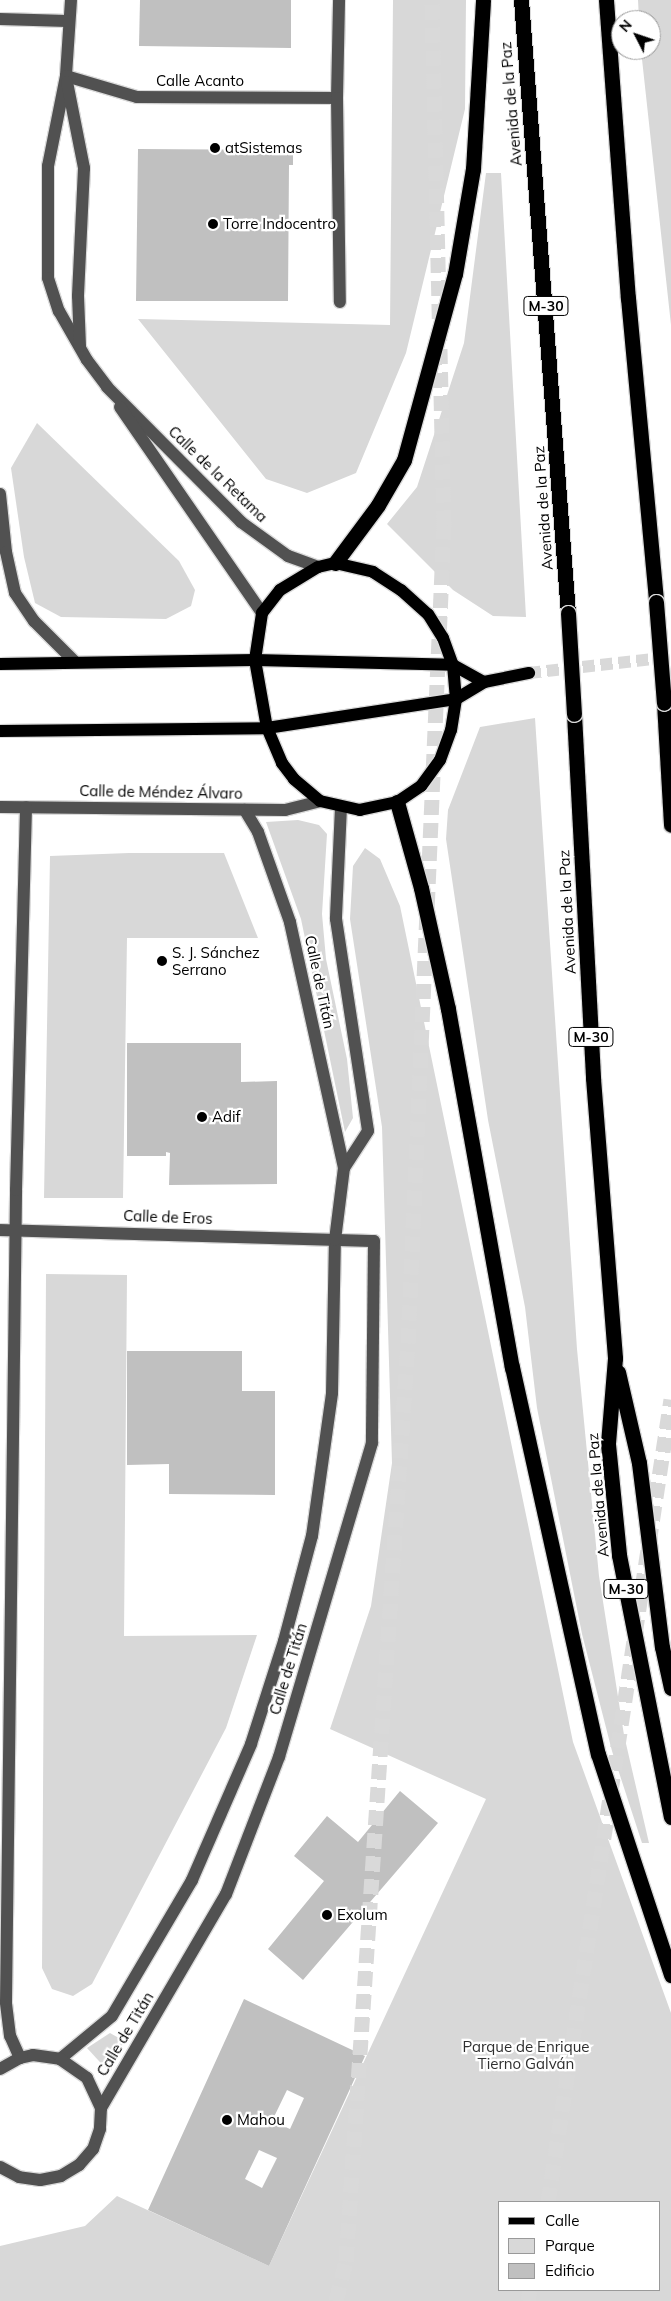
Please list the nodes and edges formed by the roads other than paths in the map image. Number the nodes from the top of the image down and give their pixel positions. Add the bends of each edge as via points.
1 (62, 0) edge
2 (71, 0) edge
3 (339, 0) edge
4 (483, 0) edge
5 (521, 0) edge
6 (606, 0) edge
7 (0, 19) edge
8 (67, 21) junction
9 (66, 76) junction
10 (337, 98) junction
11 (340, 302) dead end
12 (80, 348) junction
13 (107, 387) junction
14 (0, 494) edge
15 (335, 563) junction
16 (318, 567) junction
17 (262, 613) junction
18 (255, 660) junction
19 (74, 661) junction
20 (0, 664) edge
21 (453, 665) junction
22 (530, 673) tunnel mouth
23 (484, 682) junction
24 (456, 699) junction
25 (267, 728) junction
26 (0, 731) edge
27 (320, 801) junction
28 (397, 802) junction
29 (0, 807) edge
30 (26, 807) junction
31 (341, 807) junction
32 (245, 810) junction
33 (671, 825) edge
34 (344, 1168) junction
35 (0, 1230) edge
36 (16, 1230) junction
37 (335, 1240) junction
38 (615, 1358) junction
39 (6, 1665) edge
40 (671, 1688) edge
41 (671, 1817) edge
42 (671, 1975) edge
43 (20, 2058) junction
44 (60, 2058) junction
45 (0, 2069) edge
46 (101, 2108) junction
47 (0, 2167) edge

1 - 8 street, Calle de la Retama
2 - 8 street, Calle de la Retama
3 - 10 street
4 - 15 highway via 473,170 455,274 404,460 378,505
5 - 38 highway, Avenida de la Paz / M-30, bridge via 568,613 593,1078
6 - 33 highway, bridge via 628,298 664,703
7 - 8 street
8 - 9 street, Calle de la Retama
9 - 10 street, Calle Acanto via 137,97
9 - 12 street, Calle de la Retama via 84,168 78,296
9 - 12 street, Calle de la Retama via 48,166 48,278 59,311
10 - 11 street
12 - 13 street, Calle de la Retama
13 - 16 street, Calle de la Retama via 241,522 288,556
13 - 17 street, Calle de la Retama via 188,511
14 - 19 street via 6,552 15,593 34,621
15 - 16 main road
15 - 21 main road via 373,572 401,590 428,614 443,638
16 - 17 main road via 280,590
17 - 18 main road
18 - 19 main road
18 - 21 main road
18 - 25 main road
19 - 20 main road
21 - 23 main road
21 - 24 main road
22 - 23 main road
23 - 24 main road
24 - 25 main road
24 - 28 main road via 451,730 440,760 421,786
25 - 26 main road
25 - 27 main road via 282,763 294,779
27 - 31 main road
27 - 32 street, Calle de Méndez Álvaro via 285,810
28 - 31 main road via 360,810
28 - 42 highway via 422,888 446,999 512,1367 598,1754
29 - 30 street, Calle de Méndez Álvaro
30 - 32 street, Calle de Méndez Álvaro
30 - 36 street
31 - 34 street, Calle de Titán via 336,919 368,1131
32 - 34 street, Calle de Titán via 258,832 290,922
34 - 37 street, Calle de Titán
35 - 36 street, Calle de Eros
36 - 37 street, Calle de Eros
36 - 39 street
37 - 44 street, Calle de Titán via 332,1393 312,1536 284,1641 251,1744 192,1880 112,2016
37 - 46 street, Calle de Titán via 374,1241 372,1443 279,1757 226,1894
38 - 40 highway via 639,1463 662,1647
38 - 41 highway, Avenida de la Paz / M-30 via 608,1444 619,1555
39 - 43 street via 6,2002 10,2036
43 - 44 street via 33,2055
43 - 45 street
44 - 46 street via 87,2078
46 - 47 street via 100,2129 93,2149 79,2165 61,2176 40,2180 19,2177

